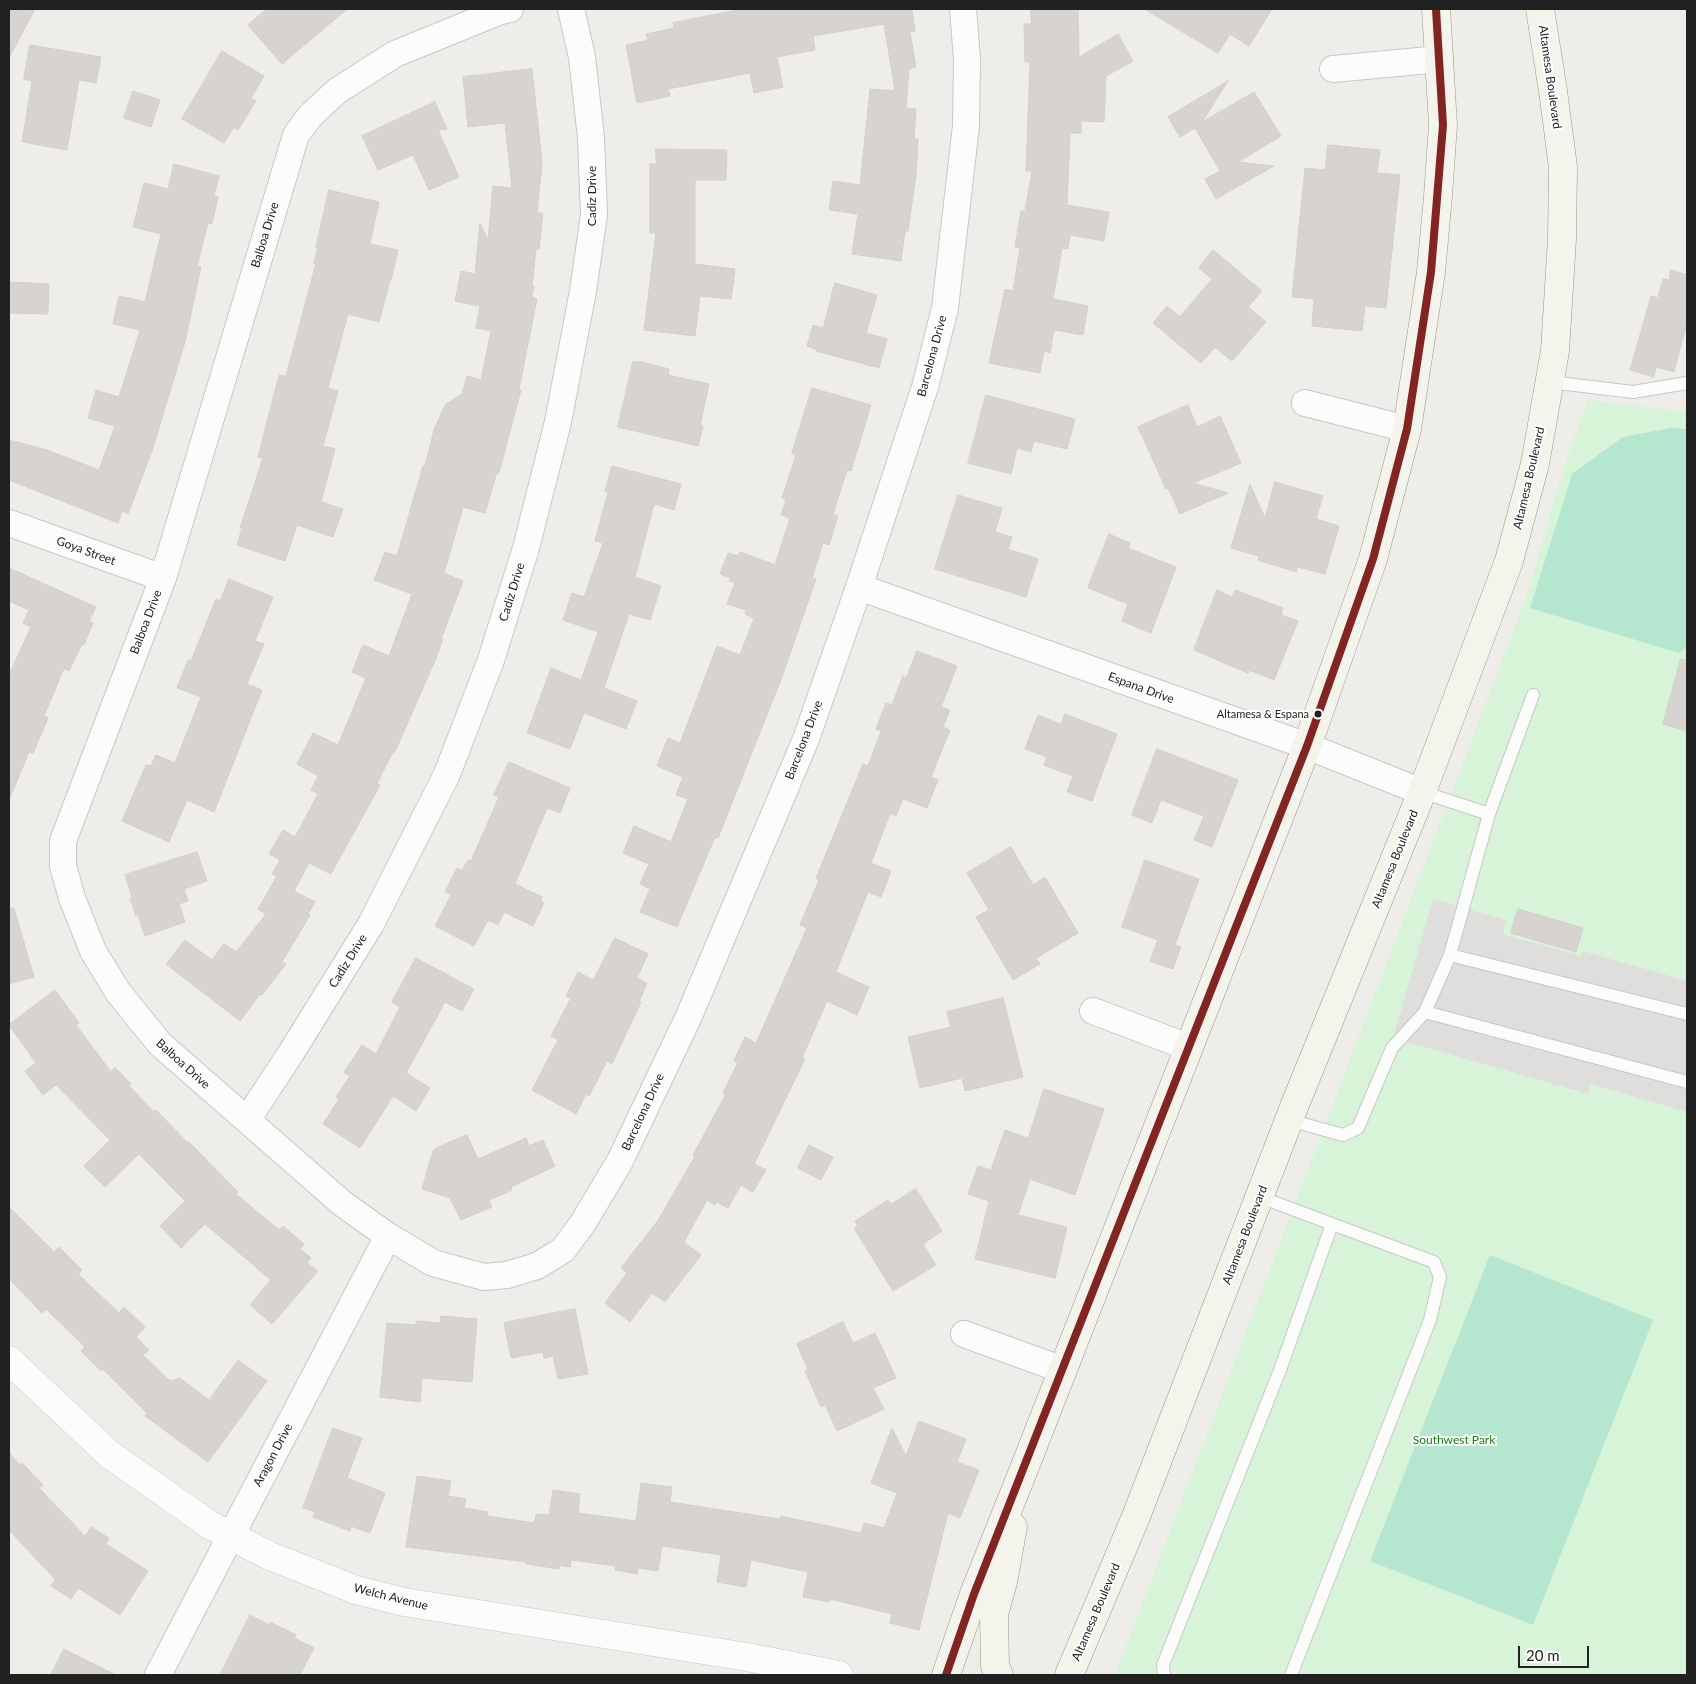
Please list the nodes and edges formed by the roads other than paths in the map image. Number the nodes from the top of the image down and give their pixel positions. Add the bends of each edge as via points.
1 (510, 9) edge
2 (572, 9) edge
3 (963, 9) edge
4 (1436, 9) edge
5 (1540, 9) edge
6 (1440, 59) junction
7 (1333, 69) dead end
8 (1550, 382) junction
9 (1687, 383) edge
10 (1305, 403) dead end
11 (1407, 429) junction
12 (9, 523) edge
13 (163, 578) junction
14 (859, 587) junction
15 (1533, 695) dead end
16 (1306, 746) junction
17 (1422, 792) junction
18 (1489, 814) junction
19 (1450, 955) junction
20 (1093, 1011) dead end
21 (1426, 1012) junction
22 (1687, 1014) edge
23 (1188, 1047) junction
24 (1687, 1082) edge
25 (247, 1120) junction
26 (1289, 1120) junction
27 (1260, 1197) junction
28 (1332, 1224) junction
29 (388, 1236) junction
30 (964, 1334) dead end
31 (9, 1360) edge
32 (1063, 1370) junction
33 (1024, 1469) junction
34 (230, 1535) junction
35 (158, 1675) edge
36 (839, 1675) edge
37 (946, 1675) edge
38 (999, 1675) edge
39 (1069, 1675) edge
40 (1164, 1675) edge
41 (1291, 1675) edge

1 - 13 street, Balboa Drive via 395,54 336,91 296,135
2 - 25 street, Cadiz Drive via 582,57 589,120 594,215 558,422 526,548 491,660 447,774 371,924
3 - 14 street, Barcelona Drive via 967,59 966,126 945,308 925,387
4 - 6 main road
5 - 8 main road, Altamesa Boulevard via 1563,167 1561,258
6 - 7 street
6 - 11 main road via 1443,126 1438,196 1431,272
8 - 9 lane via 1633,392
8 - 17 main road, Altamesa Boulevard via 1535,464 1509,561
10 - 11 street
11 - 16 main road via 1373,559
12 - 13 street, Goya Street
13 - 25 street, Balboa Drive via 63,841 63,866 72,898 94,951 118,992 160,1044
14 - 16 street, Espana Drive
14 - 29 street, Barcelona Drive via 806,739 689,1016 620,1161 584,1223 564,1250 537,1266 507,1275 484,1277 433,1263
15 - 18 lane
16 - 17 street, Espana Drive
16 - 23 main road
17 - 18 lane
17 - 26 main road, Altamesa Boulevard
18 - 19 lane
19 - 21 lane
19 - 22 lane
20 - 23 street
21 - 24 lane
21 - 26 lane via 1392,1048 1358,1128 1343,1135
23 - 32 main road
25 - 29 street, Balboa Drive via 343,1204
26 - 27 main road, Altamesa Boulevard
27 - 28 lane
27 - 39 main road, Altamesa Boulevard via 1135,1519
28 - 40 lane via 1280,1370 1163,1665
28 - 41 lane via 1434,1262 1440,1277 1430,1320
29 - 34 street, Aragon Drive
30 - 32 street
31 - 34 street, Welch Avenue via 109,1454 210,1525
32 - 33 main road
33 - 37 main road
33 - 38 main road via 994,1614 995,1666
34 - 35 street, Aragon Drive
34 - 36 street, Welch Avenue via 270,1556 356,1590 404,1602 747,1657

